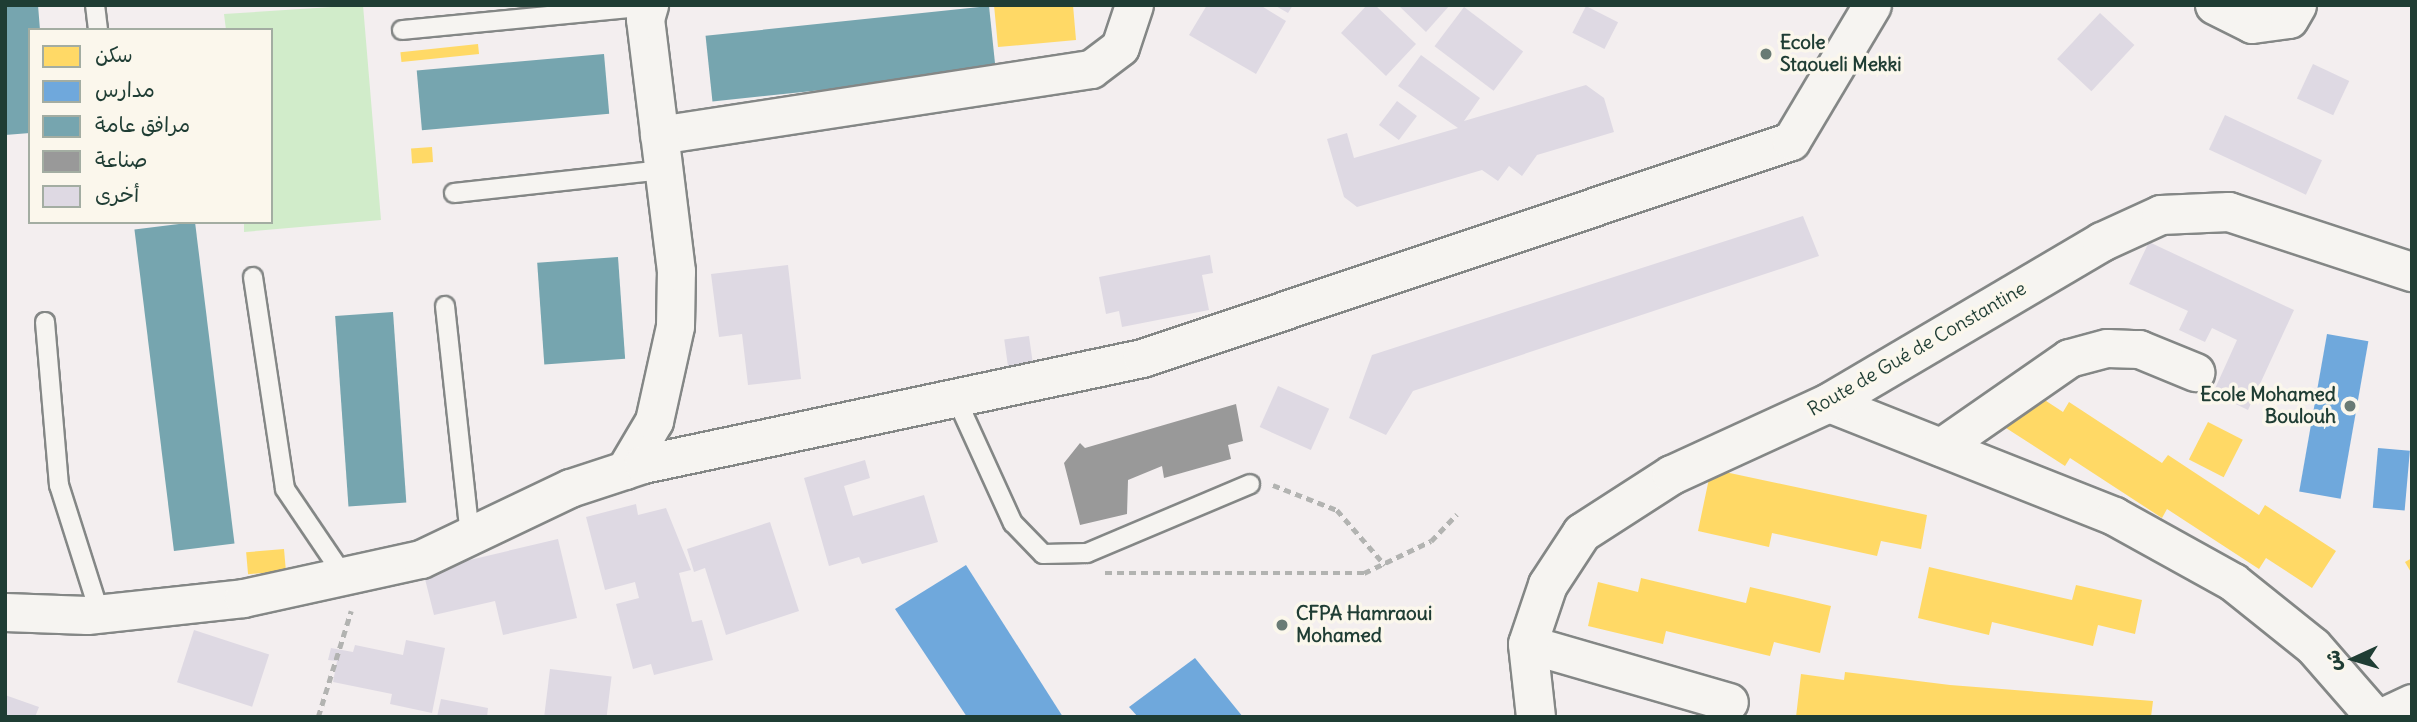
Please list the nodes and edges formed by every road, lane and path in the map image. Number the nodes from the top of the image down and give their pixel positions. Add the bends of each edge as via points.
1 (95, 5) edge
2 (1134, 5) edge
3 (1872, 5) edge
4 (2214, 5) edge
5 (2297, 5) edge
6 (649, 6) edge
7 (98, 28) edge
8 (402, 30) dead end
9 (661, 152) junction
10 (454, 192) dead end
11 (2412, 272) edge
12 (253, 277) dead end
13 (445, 306) dead end
14 (45, 322) dead end
15 (2195, 372) dead end
16 (955, 396) junction
17 (1829, 403) junction
18 (1941, 447) junction
19 (625, 470) junction
20 (1250, 484) joint
21 (1457, 514) dead end
22 (470, 536) junction
23 (1073, 558) junction
24 (1385, 565) junction
25 (354, 574) junction
26 (5, 612) edge
27 (100, 614) junction
28 (1528, 644) junction
29 (1730, 702) dead end
30 (2412, 703) edge
31 (318, 717) edge
32 (1536, 717) edge
33 (2375, 717) edge
34 (2382, 717) edge

1 - 7 lane
2 - 9 street via 1120,47 1091,69
3 - 16 street via 1791,141 1142,358
4 - 5 street via 2252,24 2289,19
6 - 8 lane
6 - 9 street via 645,19
9 - 10 lane
9 - 19 street via 676,271 675,326 654,421
11 - 17 main road, Route de Gué de Constantine via 2228,212 2161,215 2102,242
12 - 25 lane via 285,489
13 - 22 lane
14 - 27 lane via 59,485
15 - 18 street via 2139,349 2107,348 2068,358
16 - 19 street
16 - 23 lane via 1020,536 1044,554
17 - 18 street
17 - 28 main road, Route de Gué de Constantine via 1672,475 1582,533 1548,584
18 - 33 street via 2114,516 2233,582 2313,646
19 - 22 street via 570,488
20 - 23 lane
20 - 24 path via 1298,491 1336,510
21 - 24 path via 1431,541
22 - 25 street via 421,559
23 - 24 path via 1125,575 1328,578
25 - 27 street via 243,598
25 - 31 path
26 - 27 street
28 - 29 street
28 - 32 main road, Route de Gué de Constantine
30 - 34 street

